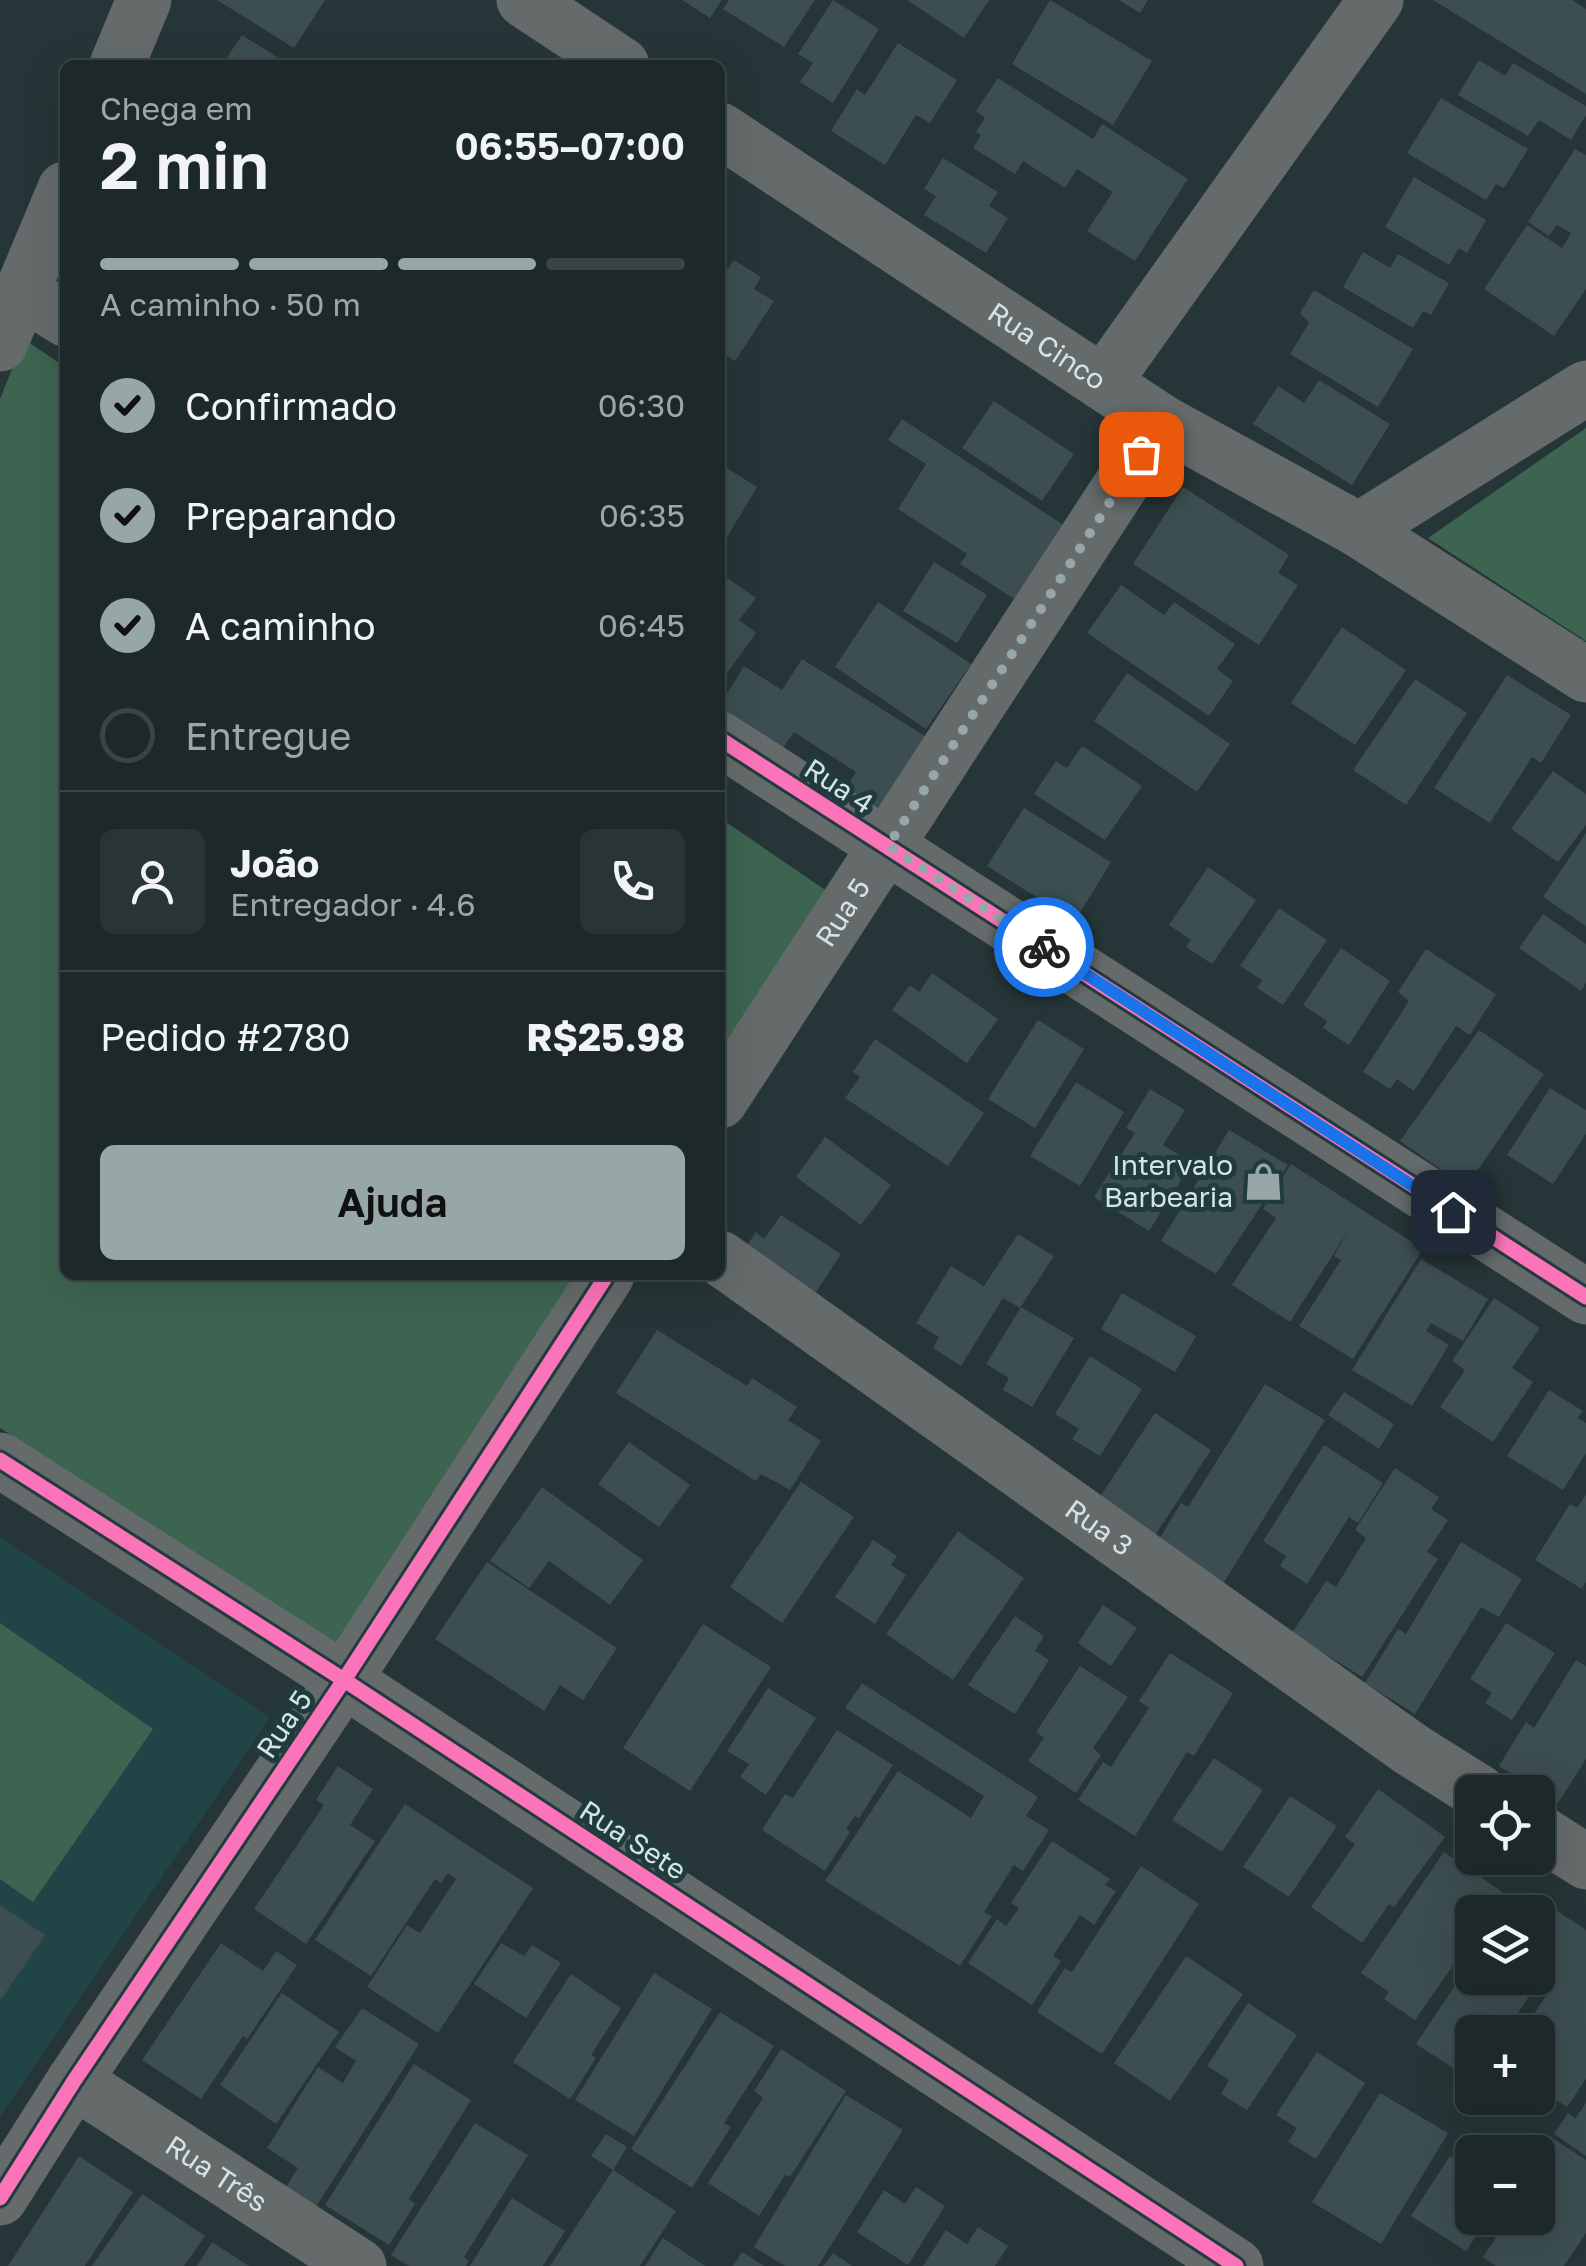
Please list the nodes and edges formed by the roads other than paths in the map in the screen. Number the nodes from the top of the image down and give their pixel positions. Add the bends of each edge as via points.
1 (144, 0) edge
2 (524, 0) edge
3 (1355, 8) edge
4 (119, 60) edge
5 (614, 60) edge
6 (725, 133) edge
7 (60, 216) edge
8 (43, 306) edge
9 (0, 344) edge
10 (1103, 383) junction
11 (1586, 388) edge
12 (1162, 422) junction
13 (1359, 530) junction
14 (1586, 676) edge
15 (725, 742) edge
16 (888, 846) junction
17 (725, 1094) edge
18 (725, 1262) edge
19 (603, 1280) edge
20 (1586, 1298) edge
21 (0, 1460) edge
22 (344, 1680) junction
23 (1455, 1777) edge
24 (1555, 1841) edge
25 (1586, 1862) edge
26 (74, 2081) junction
27 (0, 2198) edge
28 (359, 2266) edge
29 (1236, 2266) edge

1 - 4 street
2 - 5 street
3 - 10 street
6 - 10 street, Rua Cinco
7 - 8 street
8 - 9 street
10 - 12 street, Rua Cinco
11 - 13 street
12 - 13 street, Rua Cinco
12 - 16 street, Rua 5
13 - 14 street, Rua Cinco
15 - 16 street, Rua 4
16 - 17 street, Rua 5
16 - 20 street, Rua 4
18 - 23 street, Rua 3
19 - 22 street, Rua 5
21 - 22 street, Rua Sete
22 - 26 street, Rua 5
22 - 29 street, Rua Sete
24 - 25 street
26 - 27 street, Rua 5
26 - 28 street, Rua Três

